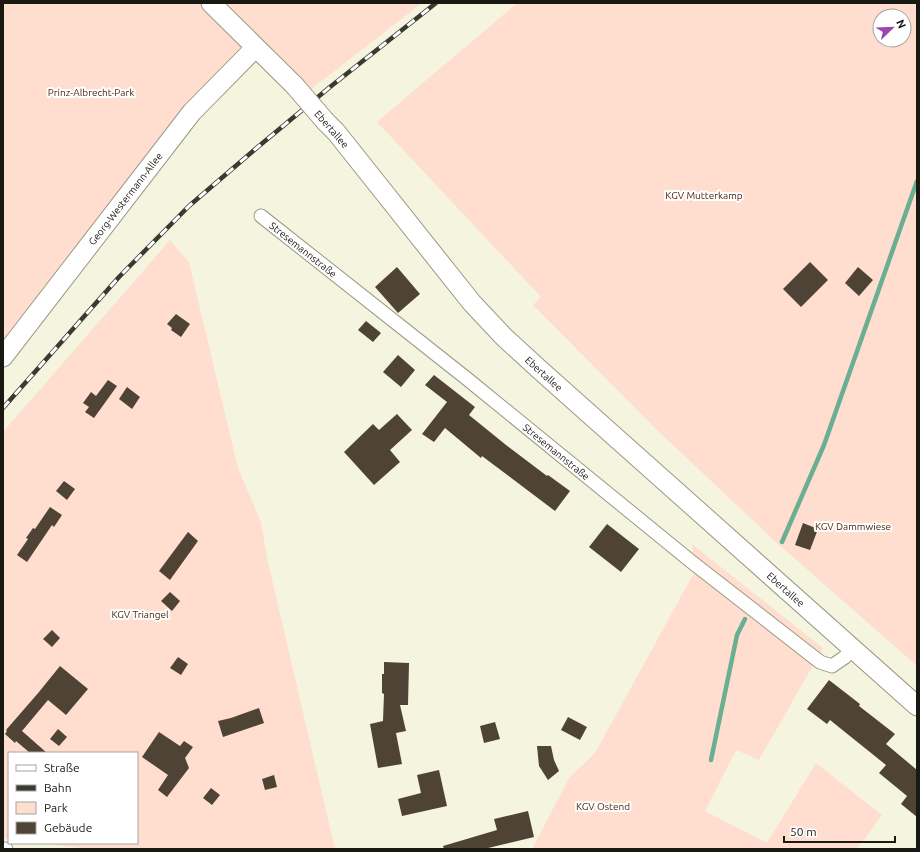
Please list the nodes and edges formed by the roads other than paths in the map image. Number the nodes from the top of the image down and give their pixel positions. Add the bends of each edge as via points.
1 (211, 3) edge
2 (255, 48) junction
3 (261, 216) dead end
4 (3, 358) edge
5 (852, 647) junction
6 (917, 706) edge
7 (3, 849) edge
8 (6, 849) edge

1 - 2 main road, Ebertallee
2 - 4 main road, Georg-Westermann-Allee via 192,112
2 - 5 main road, Ebertallee, bridge via 295,86 341,138 472,303 504,337
3 - 5 street, Stresemannstraße via 466,378 686,558 820,662 832,666 845,657
5 - 6 main road, Ebertallee
7 - 8 street

